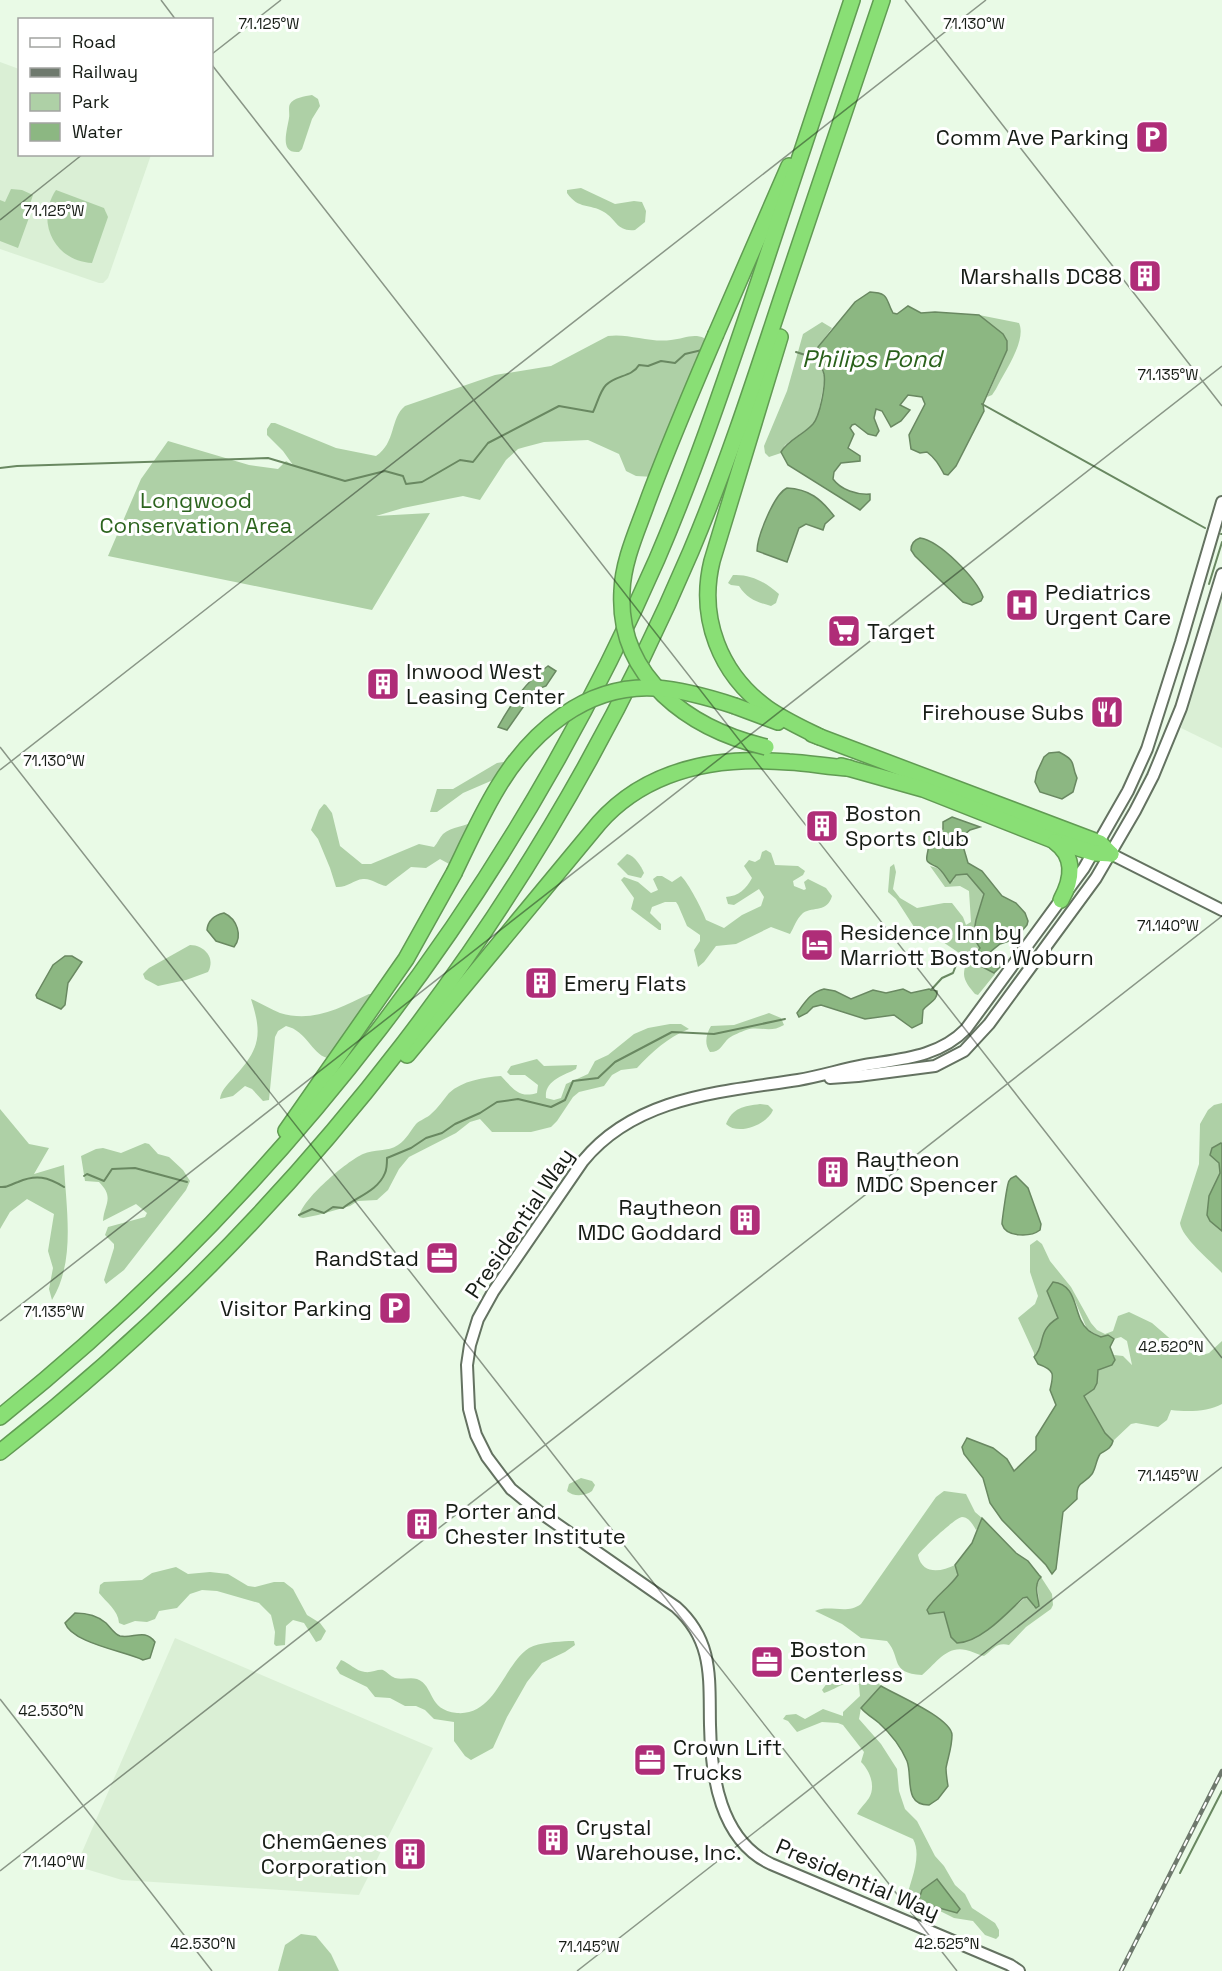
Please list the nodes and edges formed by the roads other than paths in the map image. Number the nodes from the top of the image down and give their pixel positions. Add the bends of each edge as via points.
1 (852, 0) edge
2 (882, 0) edge
3 (810, 126) junction
4 (790, 275) junction
5 (1222, 502) edge
6 (1222, 574) edge
7 (1176, 659) junction
8 (1194, 664) junction
9 (820, 737) junction
10 (849, 768) junction
11 (1050, 839) junction
12 (1102, 850) junction
13 (1061, 900) junction
14 (1222, 910) edge
15 (803, 1079) junction
16 (363, 1096) junction
17 (266, 1166) junction
18 (0, 1417) edge
19 (0, 1452) edge
20 (1019, 1971) edge

1 - 3 highway
2 - 4 highway
3 - 10 highway, bridge via 781,182 662,465 629,554 622,583 622,611 627,638 638,663 664,697 689,715 739,740
3 - 17 highway via 695,465 636,605 584,711 517,829 443,943 358,1058
4 - 9 highway via 781,334 710,570 709,620 725,662 738,682 770,710
4 - 16 highway via 705,515 608,725 500,909
5 - 7 street
6 - 8 street
7 - 8 street
7 - 12 street via 1140,766
8 - 12 street via 1181,708 1136,811
9 - 12 highway
9 - 17 highway, bridge via 693,693 652,688 612,693 574,707 540,733 493,795 406,959
10 - 11 highway via 923,789
10 - 16 highway via 770,761 723,763 670,774 637,790 599,824 410,1052
11 - 12 highway
11 - 13 highway via 1063,848 1070,865
12 - 13 street, Presidential Way
12 - 14 street
12 - 15 street, Presidential Way via 1080,900 989,1024 964,1051 928,1068
13 - 15 street, Presidential Way via 978,1015 948,1044 927,1054
15 - 20 street, Presidential Way via 664,1105 626,1124 596,1146 481,1312 466,1365 471,1418 487,1457 511,1489 676,1607 694,1627 709,1664 711,1741 722,1801 732,1828 747,1849 771,1864
16 - 19 highway via 196,1280 90,1378
17 - 18 highway via 158,1279

